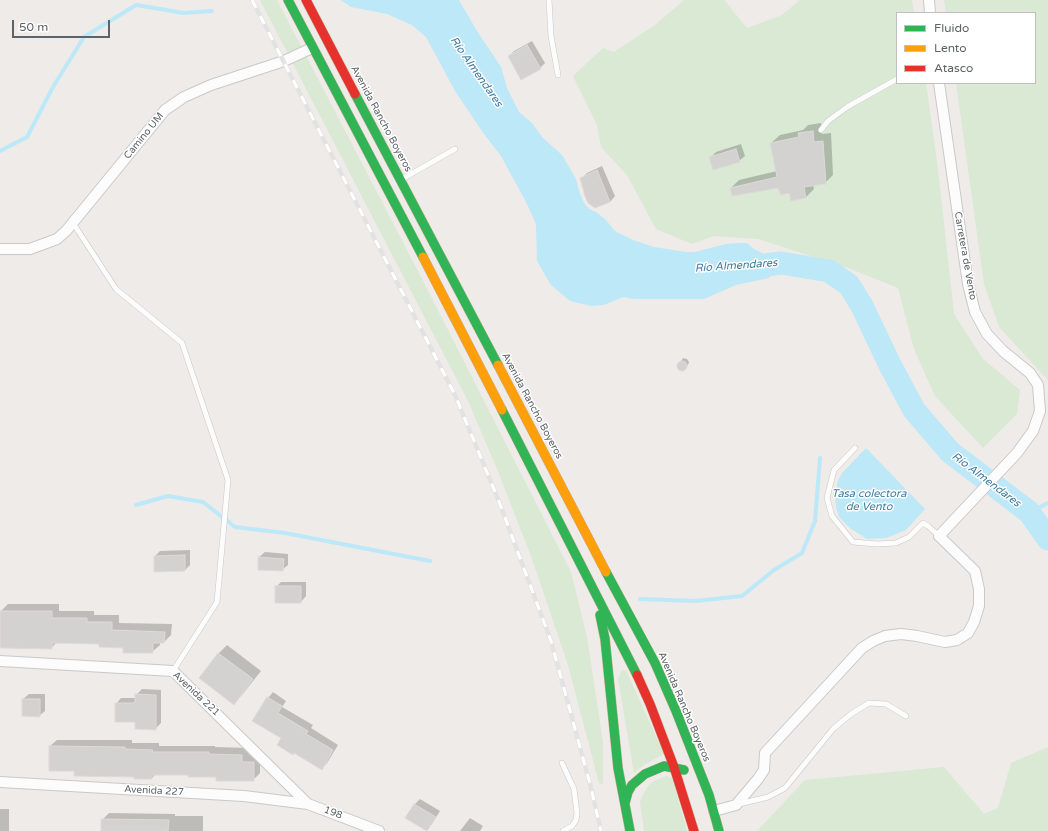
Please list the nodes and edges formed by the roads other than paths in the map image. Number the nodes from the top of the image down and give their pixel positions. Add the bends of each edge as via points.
1 (288, 0) edge
2 (306, 0) edge
3 (549, 0) edge
4 (929, 0) edge
5 (930, 12) edge
6 (312, 48) junction
7 (558, 75) dead end
8 (896, 80) edge
9 (939, 84) edge
10 (821, 130) dead end
11 (455, 149) dead end
12 (400, 180) junction
13 (72, 223) junction
14 (0, 250) edge
15 (855, 448) dead end
16 (939, 536) junction
17 (584, 570) junction
18 (0, 661) edge
19 (173, 670) junction
20 (906, 716) dead end
21 (562, 763) dead end
22 (674, 767) junction
23 (0, 782) edge
24 (709, 795) junction
25 (625, 803) junction
26 (308, 804) junction
27 (736, 805) junction
28 (714, 811) junction
29 (379, 831) edge
30 (563, 831) edge
31 (630, 831) edge
32 (694, 831) edge
33 (719, 831) edge

1 - 6 highway
2 - 12 highway, Avenida Rancho Boyeros
3 - 7 lane via 551,36
4 - 5 street
6 - 13 street, Camino UM via 284,61 211,85 184,97 165,110
6 - 17 highway
8 - 10 lane via 847,107 828,120
9 - 16 street, Carretera de Vento via 968,284 975,312 987,334 1030,373 1038,385 1040,411 1033,431 1017,453
11 - 12 lane
12 - 24 highway, Avenida Rancho Boyeros via 655,663
13 - 14 street, Camino UM via 57,239 30,249
13 - 19 lane via 116,289 182,343 228,480 217,602
15 - 16 lane via 834,470 827,498 832,516 853,542 896,543 909,537 923,524
16 - 27 street via 975,571 979,606 968,633 957,640 945,642 902,634 885,636 862,648 765,753 764,770
17 - 22 highway via 633,665
17 - 25 highway via 596,602 605,639
18 - 19 street, Avenida 221
19 - 26 street, Avenida 221
20 - 27 lane via 886,704 869,703 833,729 785,788 768,797
21 - 30 lane via 574,789 577,813 572,826
22 - 24 highway via 688,772
22 - 25 highway via 659,768 644,774 632,785
22 - 32 highway
23 - 26 street, Avenida 227 via 244,796
24 - 28 highway, Avenida Rancho Boyeros
25 - 31 highway
26 - 29 street, 198
27 - 28 street
28 - 33 highway, Avenida Rancho Boyeros

